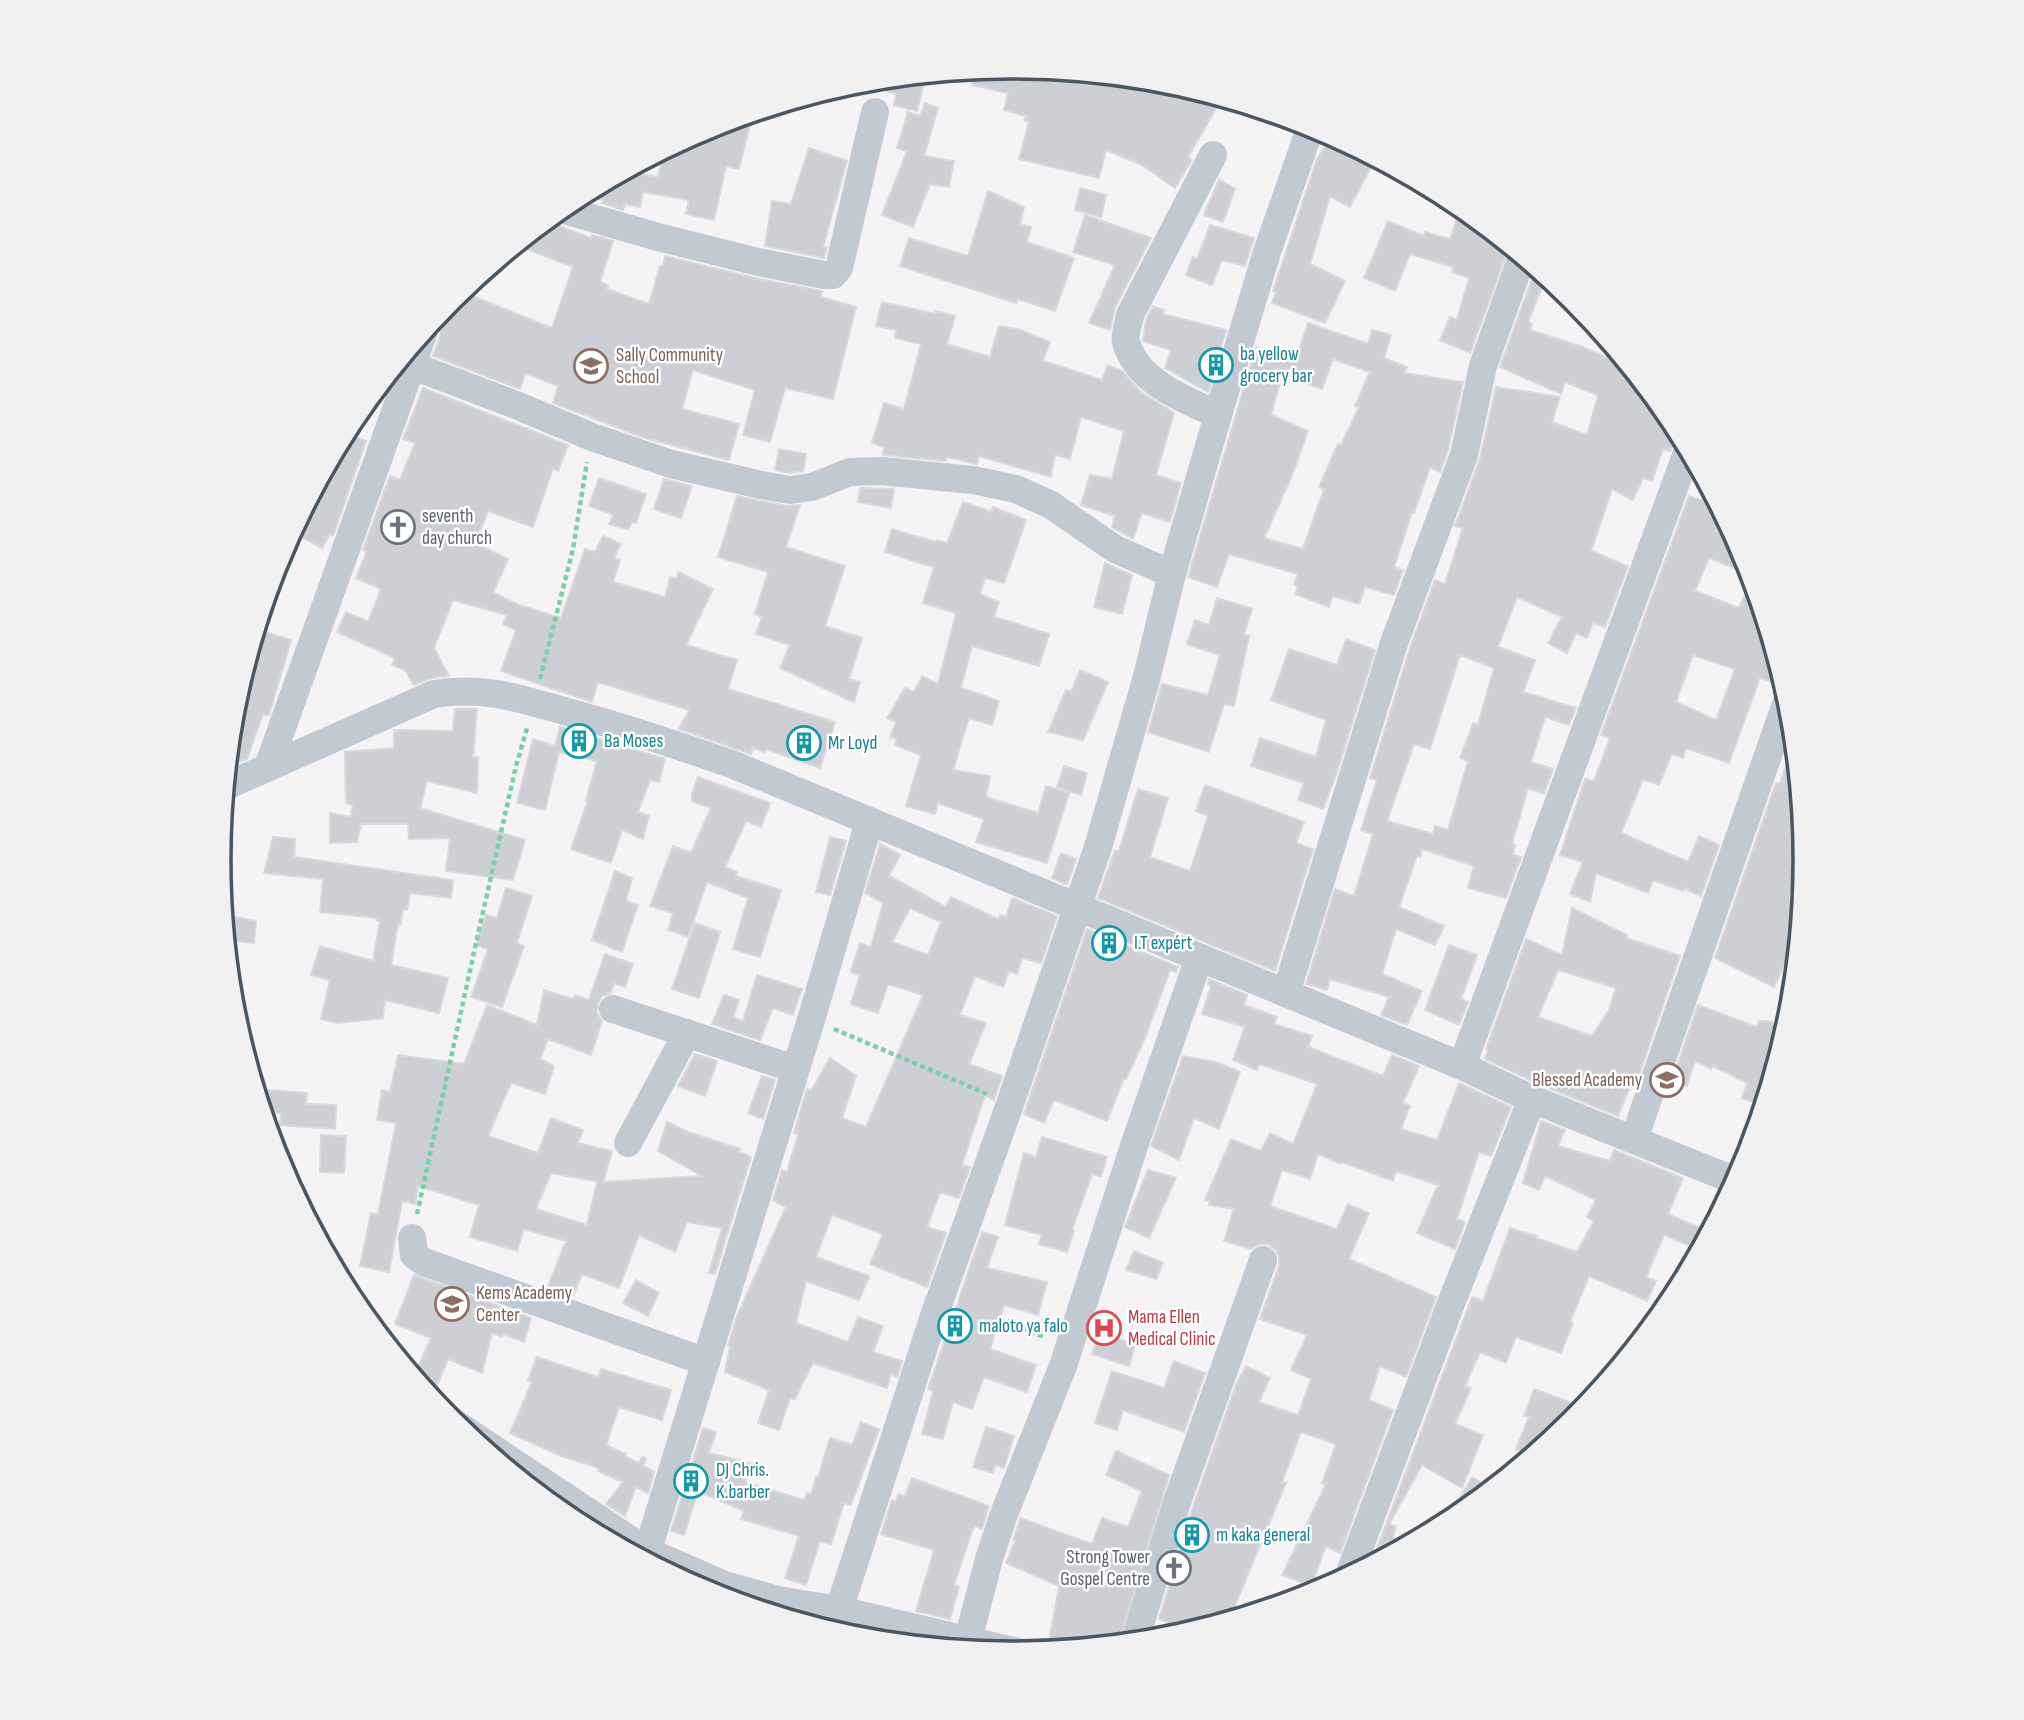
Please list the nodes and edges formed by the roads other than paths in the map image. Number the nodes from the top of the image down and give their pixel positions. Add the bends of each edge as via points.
1 (875, 112) dead end
2 (1307, 137) edge
3 (1213, 155) dead end
4 (574, 213) edge
5 (1519, 266) edge
6 (409, 364) edge
7 (403, 370) edge
8 (1218, 415) junction
9 (1684, 461) edge
10 (1172, 574) junction
11 (1780, 720) edge
12 (268, 767) junction
13 (235, 782) edge
14 (869, 822) junction
15 (1076, 906) junction
16 (1199, 958) junction
17 (1286, 993) junction
18 (613, 1009) dead end
19 (687, 1033) junction
20 (1462, 1066) junction
21 (795, 1069) junction
22 (1532, 1099) junction
23 (1634, 1139) junction
24 (628, 1143) dead end
25 (1726, 1177) edge
26 (412, 1238) road end
27 (1263, 1260) dead end
28 (706, 1362) junction
29 (531, 1476) edge
30 (608, 1529) edge
31 (647, 1551) edge
32 (1354, 1563) edge
33 (690, 1572) edge
34 (752, 1596) edge
35 (785, 1607) edge
36 (839, 1610) junction
37 (1138, 1631) edge
38 (956, 1640) edge
39 (975, 1640) edge

1 - 4 street via 839,268 832,275 758,262
2 - 8 street
3 - 8 street via 1130,315 1125,339 1150,379
5 - 17 street via 1482,366 1464,455 1394,643
6 - 10 street via 592,437 671,464 761,485 812,487 850,472 881,471 1016,489 1051,505 1115,549
7 - 12 street
8 - 10 street
9 - 20 street
10 - 15 street via 1115,791
11 - 23 street
12 - 13 street
12 - 14 street via 434,694 463,690 534,702 646,734
14 - 15 street
14 - 21 street
15 - 16 street
15 - 36 street via 933,1319
16 - 17 street
16 - 39 street via 1069,1349 1000,1525
17 - 20 street
18 - 19 street
19 - 21 street
19 - 24 street
20 - 22 street
21 - 28 street
22 - 23 street
22 - 32 street
23 - 25 street
26 - 28 street via 414,1255 424,1262
27 - 37 street via 1177,1502
28 - 31 street
29 - 30 street
33 - 34 street
35 - 36 street
36 - 38 street

